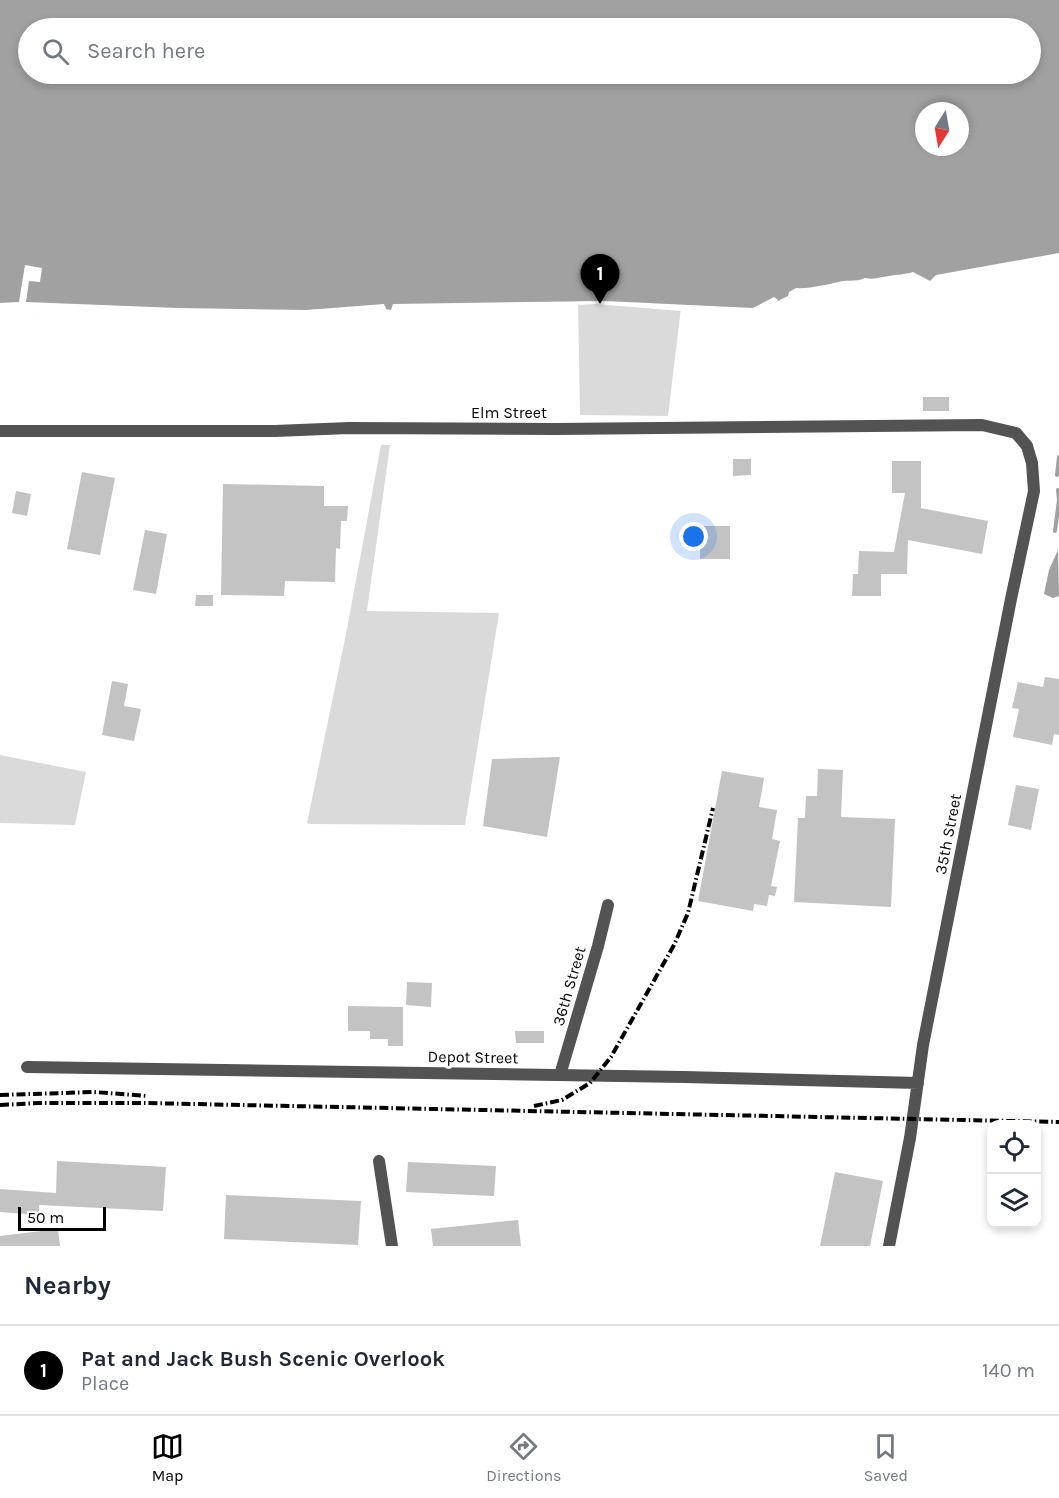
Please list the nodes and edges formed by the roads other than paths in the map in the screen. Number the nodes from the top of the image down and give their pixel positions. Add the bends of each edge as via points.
1 (0, 431) edge
2 (1016, 433) joint
3 (608, 905) dead end
4 (27, 1067) dead end
5 (560, 1075) junction
6 (918, 1083) junction
7 (379, 1161) dead end
8 (392, 1246) edge
9 (889, 1246) edge

1 - 2 street, Elm Street via 982,424
2 - 6 street, 35th Street via 1028,446 1034,491
3 - 5 street, 36th Street
4 - 5 street, Depot Street
5 - 6 street, Depot Street
6 - 9 street, 35th Street
7 - 8 street

